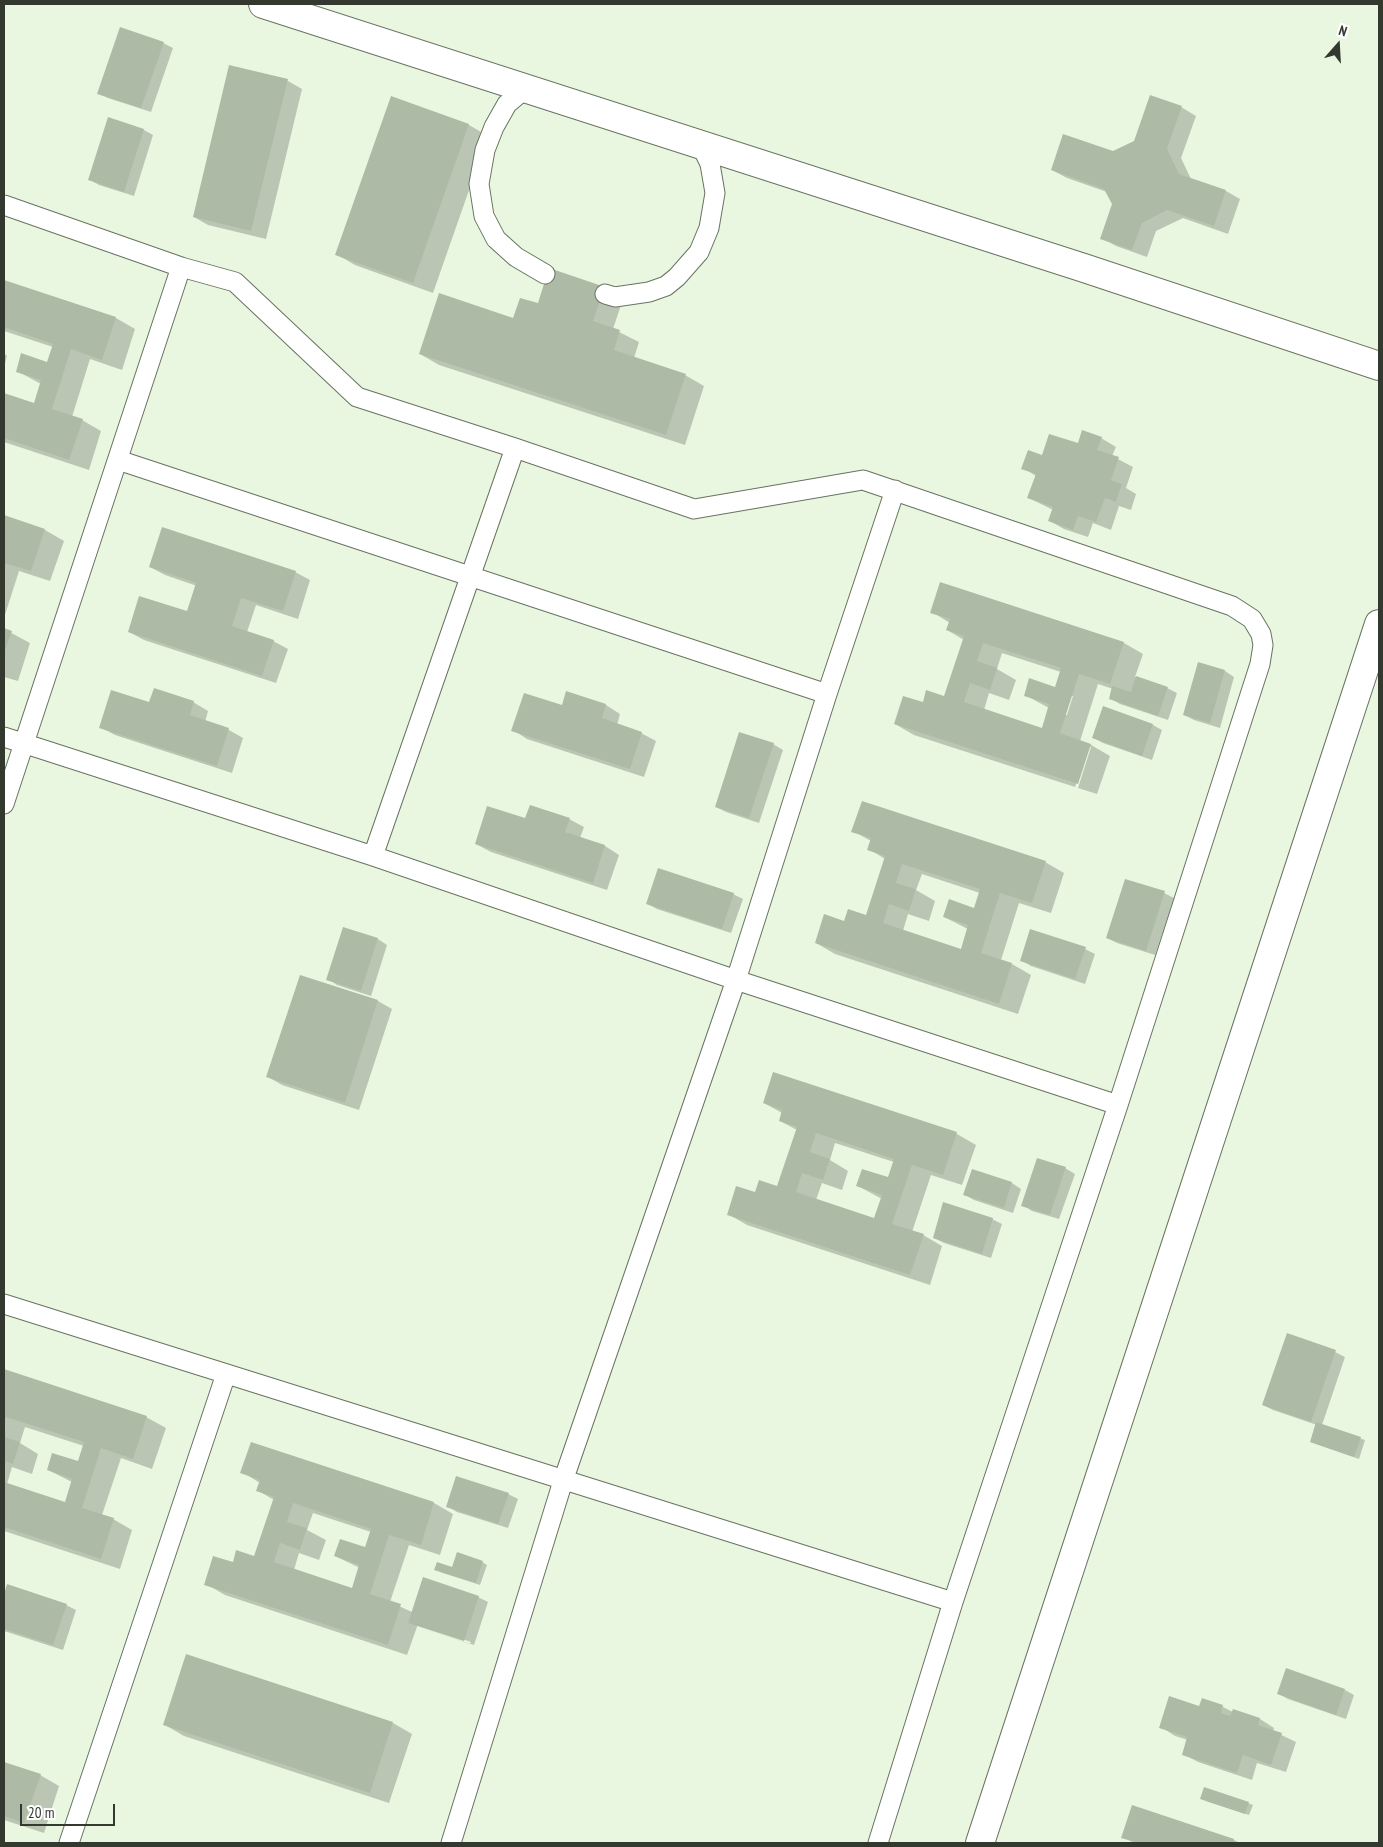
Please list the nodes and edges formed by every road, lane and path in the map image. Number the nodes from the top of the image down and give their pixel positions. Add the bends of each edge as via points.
1 (263, 4) edge
2 (526, 88) junction
3 (701, 145) junction
4 (4, 205) edge
5 (181, 267) junction
6 (545, 274) dead end
7 (605, 294) dead end
8 (1379, 366) edge
9 (515, 448) junction
10 (118, 460) junction
11 (895, 490) junction
12 (470, 577) junction
13 (1379, 624) edge
14 (827, 694) junction
15 (4, 737) edge
16 (24, 743) junction
17 (4, 804) edge
18 (373, 856) junction
19 (736, 980) junction
20 (1118, 1105) junction
21 (4, 1304) edge
22 (226, 1374) junction
23 (563, 1481) junction
24 (953, 1602) junction
25 (69, 1843) edge
26 (451, 1843) edge
27 (878, 1843) edge
28 (980, 1843) edge

1 - 2 street
2 - 3 street
2 - 6 lane via 507,104 494,127 485,150 479,184 484,216 496,238 516,257
3 - 7 lane via 710,164 715,194 709,228 699,252 666,286 615,297
3 - 8 street
4 - 5 lane
5 - 9 lane via 235,282 356,398
5 - 10 lane
9 - 11 lane via 694,508 863,480
9 - 12 lane
10 - 12 lane
10 - 16 lane
11 - 14 lane
11 - 20 lane via 1232,606 1252,619 1261,634 1260,664
12 - 14 lane
12 - 18 lane
13 - 28 street
14 - 19 lane
15 - 16 lane
16 - 17 lane
16 - 18 lane
18 - 19 lane
19 - 20 lane
19 - 23 lane
20 - 24 lane
21 - 22 lane
22 - 23 lane
22 - 25 lane
23 - 24 lane
23 - 26 lane
24 - 27 lane

